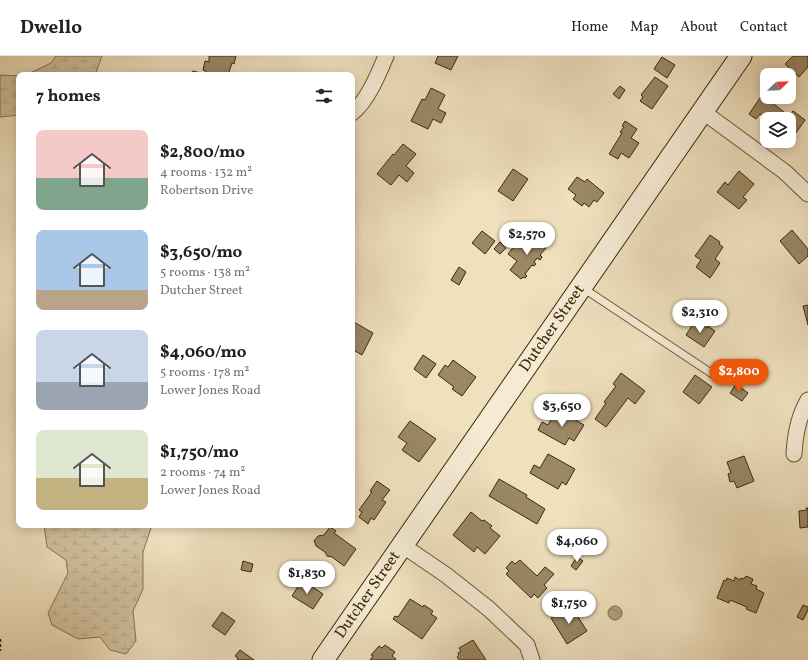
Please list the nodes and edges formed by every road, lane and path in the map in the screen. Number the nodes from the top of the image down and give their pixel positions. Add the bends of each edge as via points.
1 (386, 56) edge
2 (741, 56) edge
3 (355, 111) edge
4 (702, 111) junction
5 (808, 194) edge
6 (581, 287) junction
7 (717, 377) dead end
8 (808, 400) edge
9 (794, 454) dead end
10 (402, 545) junction
11 (0, 639) edge
12 (0, 651) edge
13 (323, 660) edge
14 (532, 660) edge

1 - 3 street via 367,94
2 - 4 street, Dutcher Street
4 - 5 street via 785,172
4 - 6 street, Dutcher Street
6 - 7 lane
6 - 10 street, Dutcher Street
8 - 9 street via 798,423
10 - 13 street, Dutcher Street
10 - 14 street via 489,609 527,645
11 - 12 path

